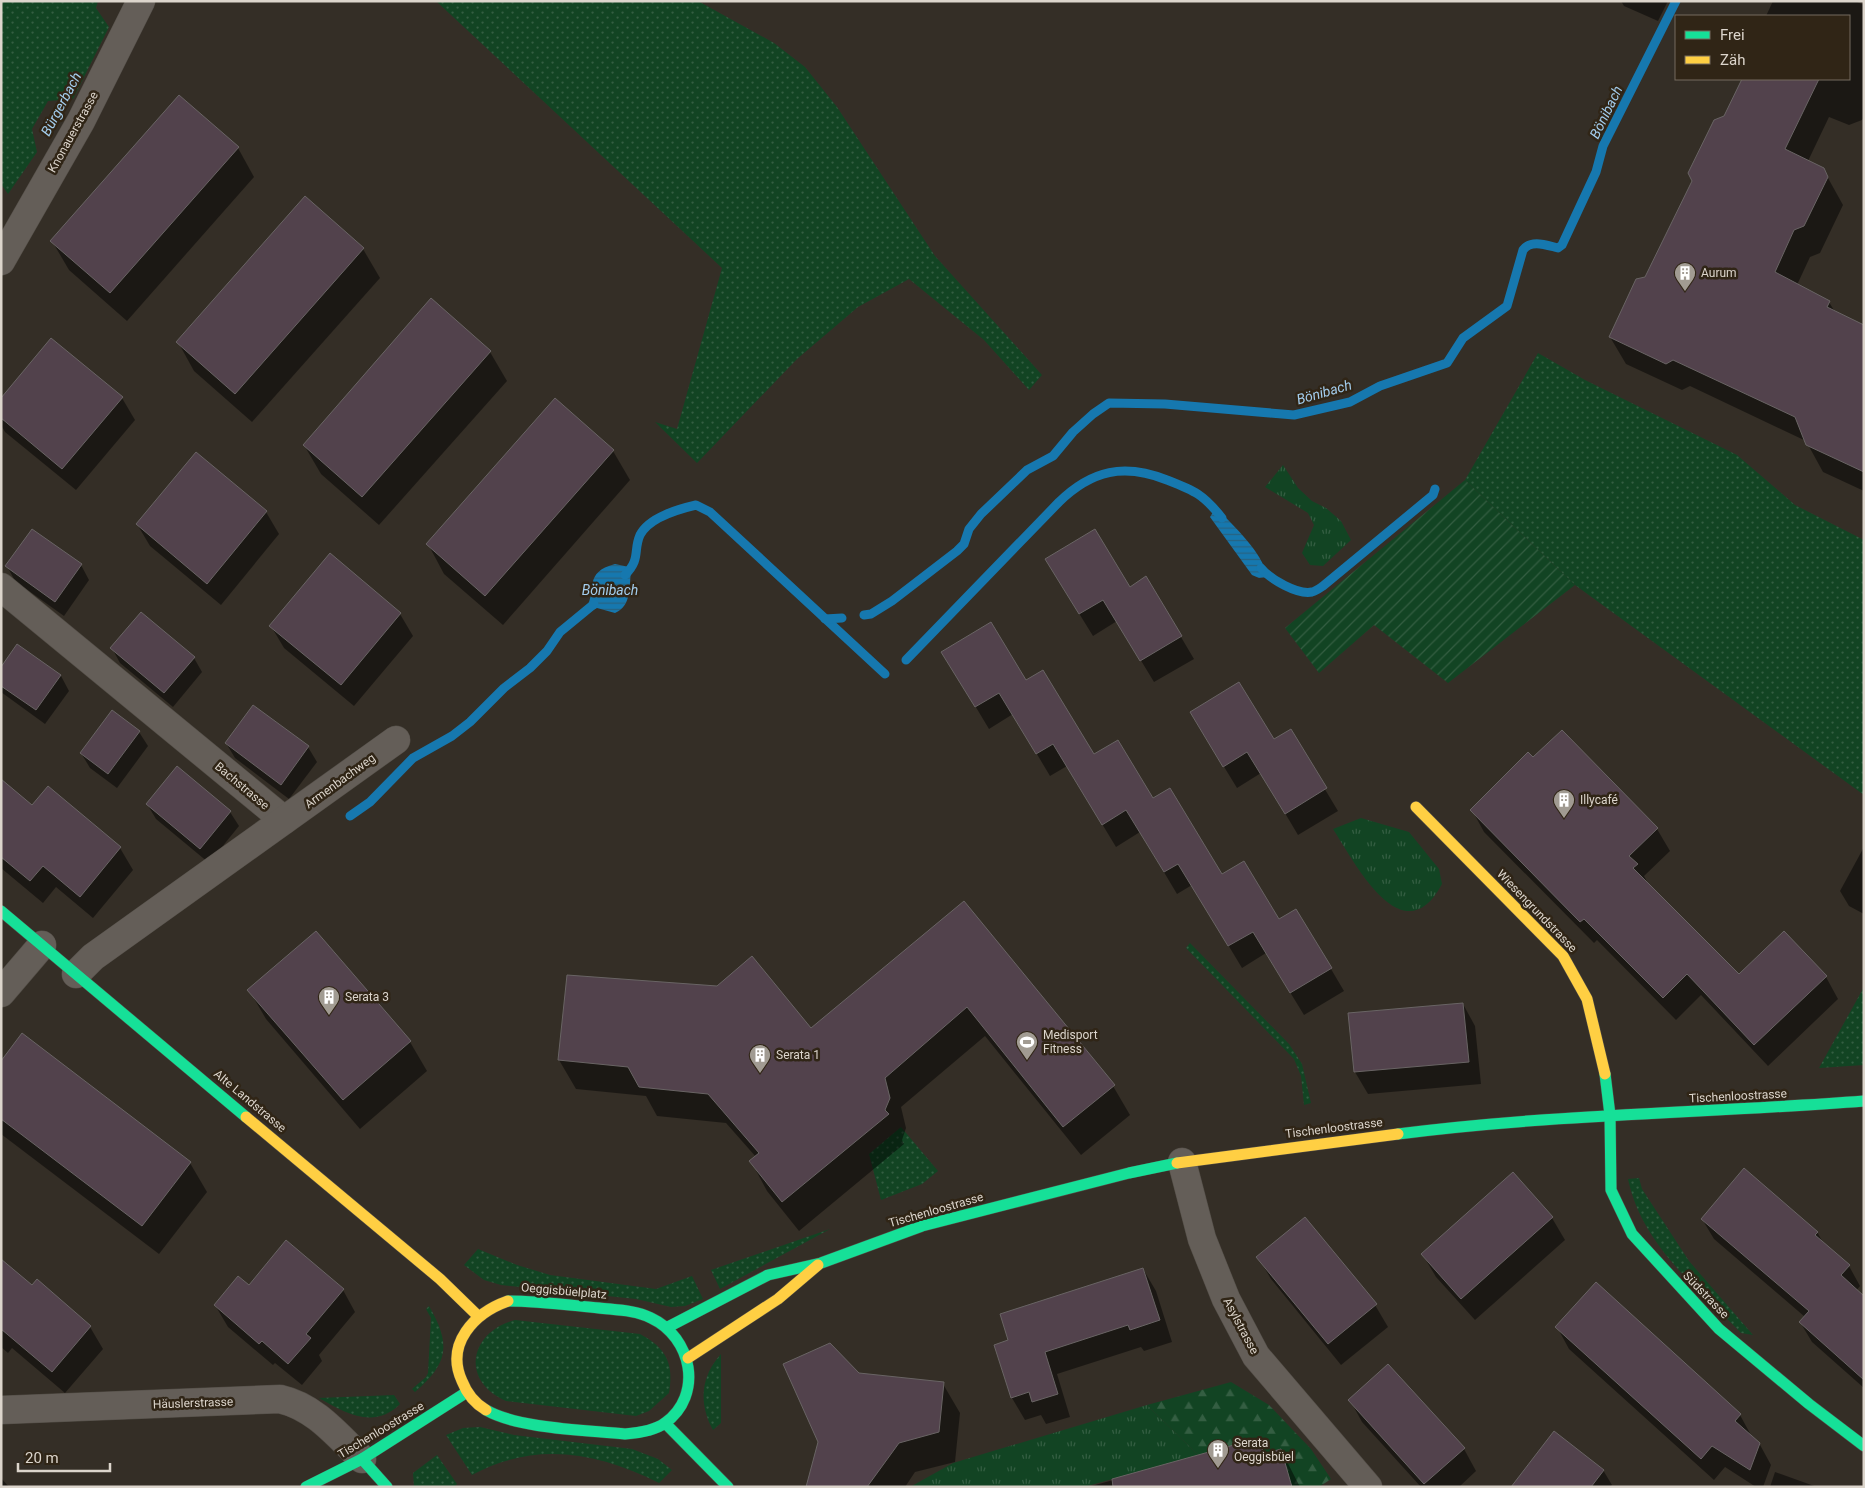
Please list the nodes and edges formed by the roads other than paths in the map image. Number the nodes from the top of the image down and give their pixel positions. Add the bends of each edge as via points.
1 (141, 1) edge
2 (1, 261) edge
3 (1, 586) edge
4 (396, 740) dead end
5 (1416, 807) dead end
6 (284, 820) junction
7 (1, 911) edge
8 (42, 945) junction
9 (76, 974) junction
10 (1, 993) edge
11 (1864, 1101) edge
12 (1610, 1115) junction
13 (1182, 1162) junction
14 (821, 1263) junction
15 (478, 1316) junction
16 (668, 1327) junction
17 (688, 1358) junction
18 (466, 1392) junction
19 (1, 1410) edge
20 (665, 1423) junction
21 (1864, 1446) edge
22 (362, 1459) junction
23 (306, 1487) edge
24 (387, 1487) edge
25 (728, 1487) edge
26 (1368, 1487) edge

1 - 2 street, Knonauerstrasse via 81,121
3 - 6 street, Bachstrasse
4 - 6 street, Armenbachweg
5 - 12 main road, Wiesengrundstrasse via 1563,956 1587,1000 1595,1026
6 - 9 street, Bachstrasse via 93,957
7 - 8 main road, Alte Landstrasse
8 - 9 main road, Alte Landstrasse
8 - 10 street
9 - 15 main road, Alte Landstrasse via 440,1279
11 - 12 main road, Tischenloostrasse via 1752,1110
12 - 13 main road, Tischenloostrasse via 1470,1125
12 - 21 main road, Südstrasse via 1611,1190 1632,1234 1719,1329
13 - 14 main road, Tischenloostrasse via 922,1226
13 - 26 street, Asylstrasse via 1202,1239 1226,1299 1256,1356
14 - 16 main road, Tischenloostrasse via 768,1275
14 - 17 main road, Tischenloostrasse via 778,1299
15 - 16 main road, Oeggisbüelplatz via 508,1300 535,1301 625,1311 650,1317
15 - 18 main road, Oeggisbüelplatz via 457,1350 457,1371
16 - 17 main road, Oeggisbüelplatz
17 - 20 main road, Oeggisbüelplatz via 691,1375 688,1394 678,1412
18 - 20 main road, Oeggisbüelplatz via 480,1407 506,1420 625,1434 644,1433
18 - 22 main road, Tischenloostrasse
19 - 22 street, Häuslerstrasse via 280,1399 310,1410
20 - 25 main road
22 - 23 main road, Tischenloostrasse
22 - 24 main road

